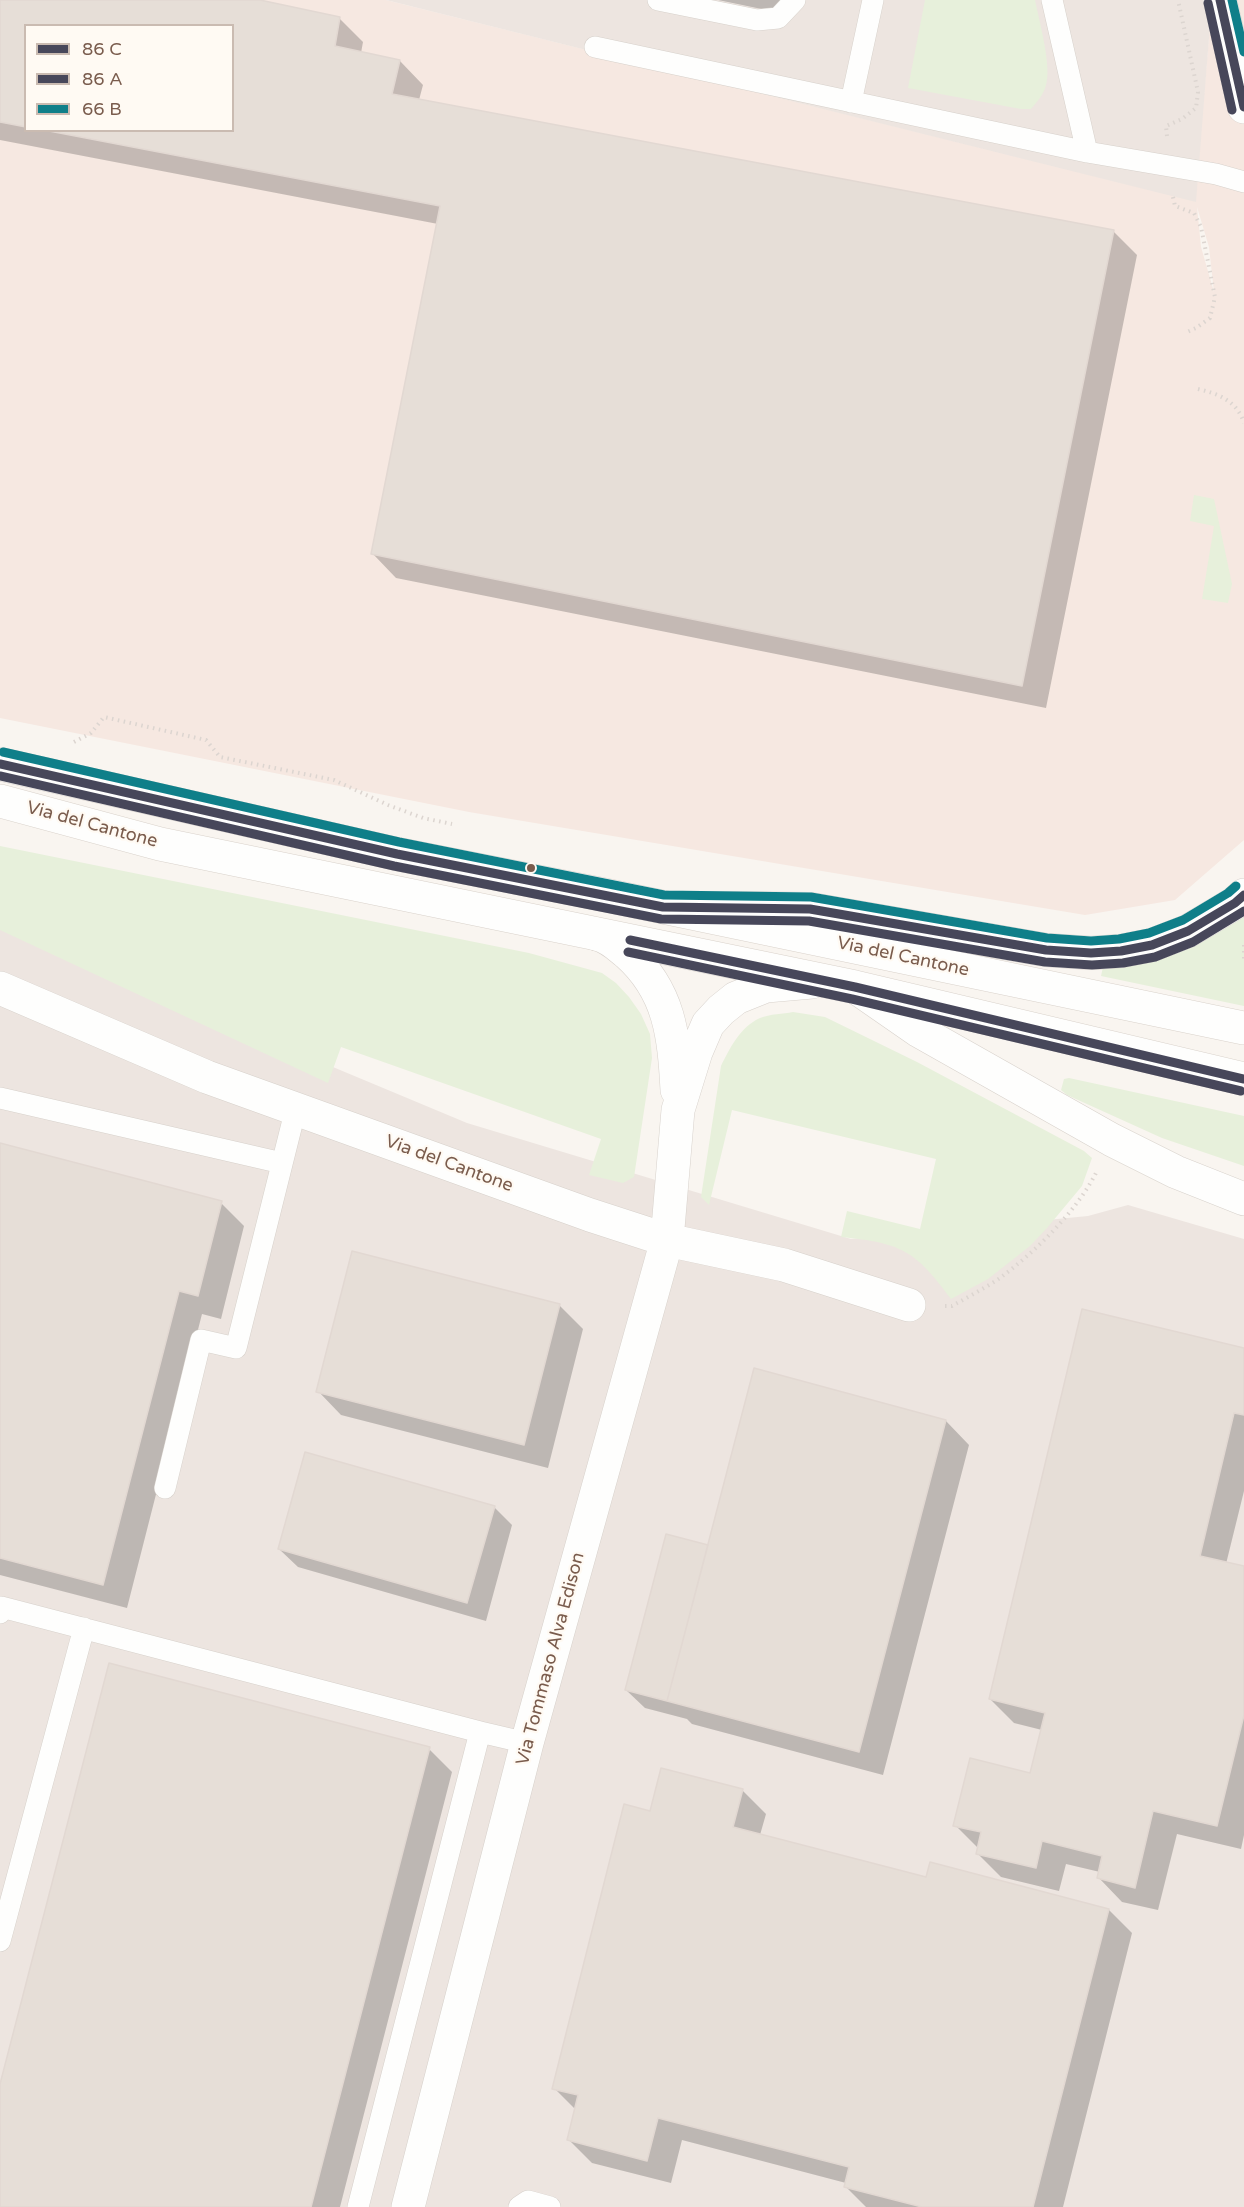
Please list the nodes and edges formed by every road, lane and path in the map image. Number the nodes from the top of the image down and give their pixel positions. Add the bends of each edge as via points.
1 (658, 0) edge
2 (795, 0) edge
3 (873, 0) edge
4 (1052, 0) edge
5 (1178, 0) edge
6 (1222, 1) edge
7 (595, 47) dead end
8 (851, 102) junction
9 (1244, 107) edge
10 (1087, 152) junction
11 (1168, 167) junction
12 (1244, 182) edge
13 (1187, 332) dead end
14 (1198, 389) dead end
15 (1244, 423) edge
16 (72, 743) dead end
17 (0, 764) edge
18 (0, 801) edge
19 (0, 816) edge
20 (458, 825) dead end
21 (160, 844) junction
22 (1244, 895) edge
23 (663, 907) junction
24 (583, 931) junction
25 (1244, 945) edge
26 (1244, 959) edge
27 (841, 984) junction
28 (0, 988) edge
29 (1244, 1029) edge
30 (1244, 1079) edge
31 (0, 1098) edge
32 (296, 1108) junction
33 (678, 1110) junction
34 (1112, 1140) junction
35 (282, 1162) junction
36 (1244, 1198) edge
37 (666, 1240) junction
38 (909, 1305) joint
39 (165, 1488) dead end
40 (0, 1613) edge
41 (84, 1628) junction
42 (480, 1732) junction
43 (527, 1743) junction
44 (0, 1941) edge
45 (358, 2207) edge
46 (408, 2207) edge
47 (519, 2207) edge
48 (550, 2207) edge

1 - 2 lane via 757,20 778,18
3 - 8 lane
4 - 10 lane
5 - 11 path via 1198,92 1196,108 1166,126
6 - 9 street
7 - 8 lane
8 - 10 lane
10 - 11 lane
11 - 12 lane
11 - 13 path via 1175,206 1194,213 1201,227 1215,297 1210,318
14 - 15 path via 1234,405
16 - 20 path via 91,733 104,717 206,740 220,757 334,780 414,814
17 - 23 street, Via del Cantone via 397,854
18 - 21 street, Via del Cantone
19 - 21 street
21 - 24 street, Via del Cantone
22 - 23 street via 1188,931 1152,945 1090,953 1046,950 810,909
23 - 29 street, Via del Cantone
24 - 27 street, Via del Cantone
24 - 33 street, Via Tommaso Alva Edison via 607,937 635,960 659,993 672,1034
25 - 26 path
27 - 30 street, Via del Cantone
27 - 33 street, Via Tommaso Alva Edison via 766,986 736,998 708,1024
27 - 34 street, Via del Cantone
28 - 32 street, Via del Cantone via 207,1077
31 - 35 lane
32 - 35 lane
32 - 37 street, Via del Cantone
33 - 37 street, Via Tommaso Alva Edison
34 - 36 street, Via del Cantone via 1176,1173
34 - 38 path via 1088,1188 1043,1242 1000,1278 952,1306
35 - 39 lane via 236,1348 201,1340
37 - 38 street, Via del Cantone via 784,1265
37 - 43 street, Via Tommaso Alva Edison
40 - 41 lane via 2,1607
41 - 42 lane
41 - 44 lane
42 - 43 lane
42 - 45 lane
43 - 46 street, Via Tommaso Alva Edison
47 - 48 lane via 528,2201

